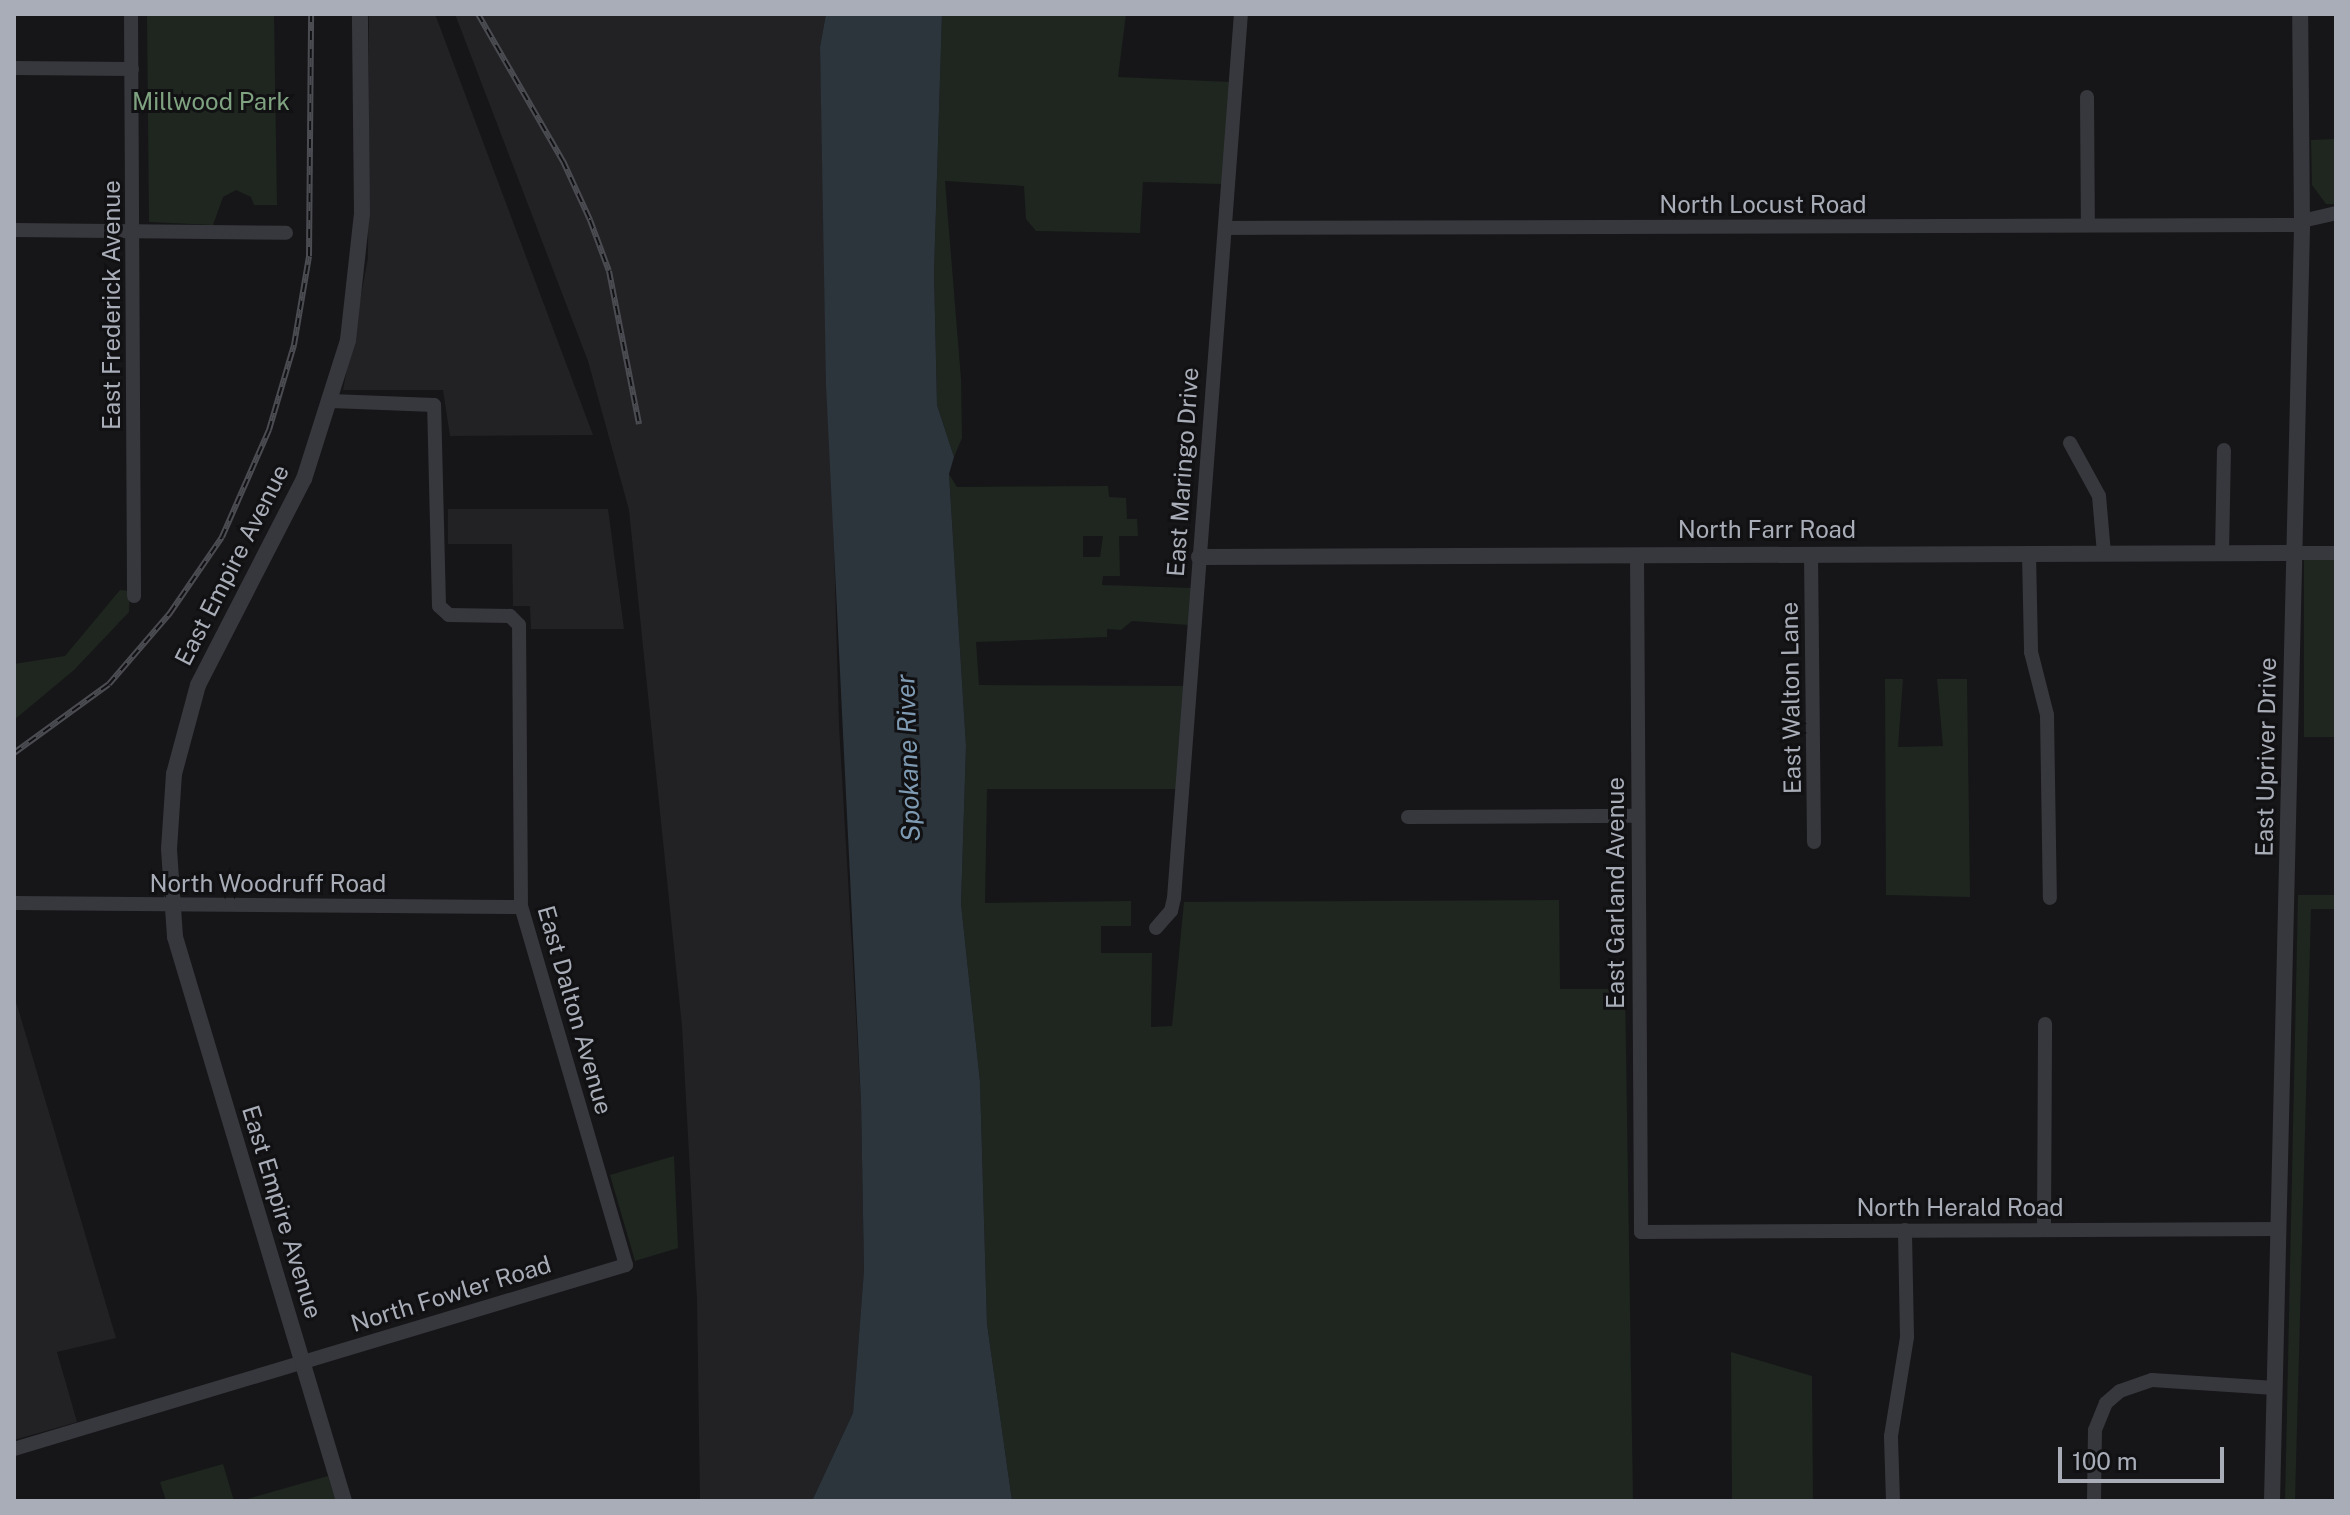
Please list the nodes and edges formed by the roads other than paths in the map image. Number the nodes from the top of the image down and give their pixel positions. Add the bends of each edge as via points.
1 (131, 14) edge
2 (360, 14) edge
3 (1241, 14) edge
4 (2300, 14) edge
5 (14, 68) edge
6 (132, 69) junction
7 (2087, 97) dead end
8 (2336, 213) edge
9 (2302, 223) junction
10 (2088, 225) junction
11 (1225, 228) junction
12 (14, 230) edge
13 (134, 230) junction
14 (286, 233) dead end
15 (331, 401) junction
16 (2070, 443) dead end
17 (2224, 450) dead end
18 (2104, 553) junction
19 (2222, 553) junction
20 (2295, 553) junction
21 (2336, 553) edge
22 (1811, 554) junction
23 (2029, 554) junction
24 (1637, 555) junction
25 (1199, 557) junction
26 (134, 596) dead end
27 (1637, 816) junction
28 (1408, 817) dead end
29 (1814, 842) dead end
30 (2050, 898) dead end
31 (14, 903) edge
32 (170, 907) junction
33 (521, 907) junction
34 (1156, 928) dead end
35 (2045, 1024) dead end
36 (2279, 1229) junction
37 (1905, 1230) junction
38 (2044, 1230) junction
39 (1641, 1232) joint
40 (626, 1265) joint
41 (302, 1362) junction
42 (2275, 1388) junction
43 (14, 1449) edge
44 (344, 1501) edge
45 (1893, 1501) edge
46 (2094, 1501) edge
47 (2272, 1501) edge

1 - 6 street, East Frederick Avenue
2 - 15 street, East Empire Avenue via 360,259 348,340
3 - 11 street, East Maringo Drive
4 - 9 street, East Upriver Drive
5 - 6 street
6 - 13 street, East Frederick Avenue
7 - 10 street
8 - 9 street, North Locust Road
9 - 10 street, North Locust Road
9 - 20 street, East Upriver Drive
10 - 11 street, North Locust Road
11 - 25 street, East Maringo Drive
12 - 13 street
13 - 14 street
13 - 26 street, East Frederick Avenue
15 - 32 street, East Empire Avenue via 298,491 218,639 190,708 172,797
15 - 33 street, East Dalton Avenue via 434,405 437,598 442,612 515,619 521,634
16 - 18 street via 2099,496
17 - 19 street
18 - 19 street, North Farr Road
18 - 23 street, North Farr Road
19 - 20 street, North Farr Road
20 - 21 street, North Farr Road
20 - 36 street, East Upriver Drive
22 - 23 street, North Farr Road
22 - 24 street, North Farr Road
22 - 29 street, East Walton Lane
23 - 30 street via 2031,652 2047,715
24 - 25 street, North Farr Road
24 - 27 street, East Garland Avenue
25 - 34 street, East Maringo Drive via 1174,898 1171,911
27 - 28 street
27 - 39 street, East Garland Avenue
31 - 32 street, North Woodruff Road
32 - 33 street, North Woodruff Road
32 - 41 street, East Empire Avenue
33 - 40 street, East Dalton Avenue
35 - 38 street
36 - 38 street, North Herald Road
36 - 42 street, East Upriver Drive
37 - 38 street, North Herald Road
37 - 39 street, North Herald Road
37 - 45 street via 1907,1337 1891,1436
40 - 41 street, North Fowler Road
41 - 43 street, North Fowler Road
41 - 44 street, East Empire Avenue
42 - 46 street via 2152,1380 2120,1391 2106,1403 2095,1430
42 - 47 street, East Upriver Drive

